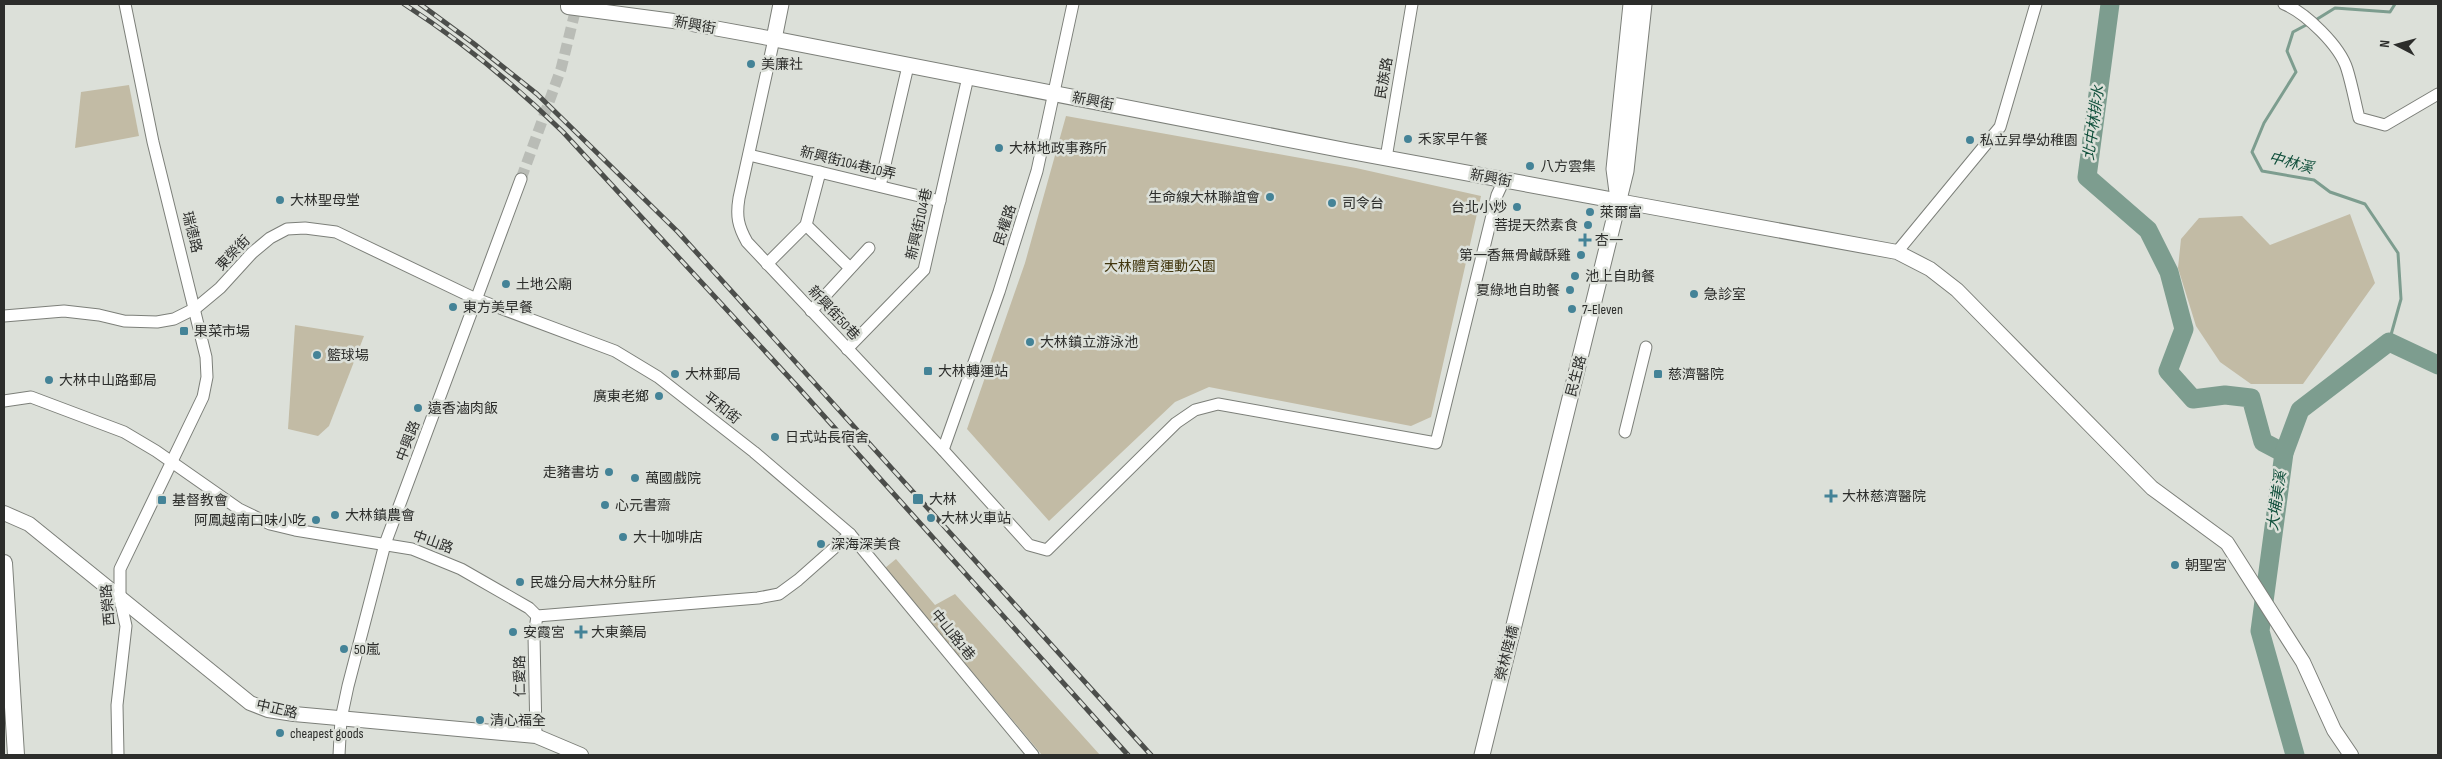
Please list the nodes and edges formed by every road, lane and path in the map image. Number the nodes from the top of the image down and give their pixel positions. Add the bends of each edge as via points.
1 (125, 4) edge
2 (781, 4) edge
3 (1072, 4) edge
4 (1412, 4) edge
5 (1631, 4) edge
6 (1644, 4) edge
7 (2036, 4) edge
8 (2284, 4) edge
9 (568, 5) edge
10 (584, 6) edge
11 (774, 39) junction
12 (908, 66) junction
13 (968, 77) junction
14 (1055, 93) junction
15 (2438, 94) edge
16 (749, 154) junction
17 (1386, 158) junction
18 (820, 172) junction
19 (521, 178) tunnel mouth
20 (1504, 180) junction
21 (880, 186) junction
22 (940, 201) junction
23 (1618, 201) junction
24 (806, 225) junction
25 (869, 248) dead end
26 (1897, 252) junction
27 (767, 264) junction
28 (850, 268) junction
29 (476, 299) junction
30 (196, 308) junction
31 (811, 311) junction
32 (4, 316) edge
33 (1646, 347) dead end
34 (846, 349) junction
35 (4, 401) edge
36 (1625, 432) dead end
37 (943, 450) junction
38 (171, 462) junction
39 (4, 513) edge
40 (850, 534) junction
41 (385, 544) junction
42 (1532, 551) joint
43 (4, 563) edge
44 (120, 599) junction
45 (537, 616) junction
46 (7, 678) edge
47 (342, 719) junction
48 (536, 736) junction
49 (16, 755) edge
50 (118, 755) edge
51 (339, 755) edge
52 (581, 755) edge
53 (1033, 755) edge
54 (1482, 755) edge
55 (2351, 755) edge

1 - 30 street, 瑞德路 via 153,142
2 - 11 main road
3 - 14 street, 民權路
4 - 17 street, 民族路
5 - 23 main road, 民生路 via 1614,169
6 - 23 main road, 民生路 via 1626,171
7 - 26 street via 2000,127
8 - 15 street via 2296,9 2327,38 2346,67 2358,118 2385,125
9 - 10 street, 新興街
10 - 11 street, 新興街
11 - 12 main road, 新興街
11 - 16 street, 新興街50巷
12 - 13 main road, 新興街
12 - 21 street
13 - 14 main road, 新興街
13 - 22 street, 新興街104巷
14 - 17 main road, 新興街
14 - 37 street, 民權路 via 1026,208
16 - 18 street, 新興街104巷10弄
16 - 27 street, 新興街50巷 via 736,216 747,242
17 - 20 main road, 新興街
18 - 21 street, 新興街104巷10弄
18 - 24 street
19 - 29 street, 中興路
20 - 23 main road, 新興街
20 - 37 street, 新興街50巷 via 1436,443 1218,404 1194,410 1176,423 1047,550 1029,545
21 - 22 street, 新興街104巷10弄
22 - 34 street, 新興街104巷 via 924,270
23 - 26 street
23 - 42 main road, 民生路
24 - 27 street
24 - 28 street
25 - 28 street
26 - 55 street via 1930,269 1957,290 2152,488 2227,543 2303,662 2334,730
27 - 31 street, 新興街50巷
28 - 31 street
29 - 30 street, 東榮街 via 336,232 305,228 287,229 270,238
29 - 40 street, 平和街 via 615,350 658,377 754,452
29 - 41 street, 中興路
30 - 32 street, 東榮街 via 174,319 157,322 124,321 64,311
30 - 38 street, 瑞德路 via 207,377 203,397
31 - 34 street, 新興街50巷
33 - 36 street
34 - 37 street, 新興街50巷
35 - 38 street, 中山路 via 30,397 68,409 124,432
38 - 41 street, 中山路 via 239,509 270,524
38 - 44 street, 西榮路 via 120,569
39 - 44 street, 中正路 via 29,524
40 - 45 street via 778,594
40 - 53 street, 中山路1巷
41 - 45 street, 中山路 via 412,549 461,569 529,608
41 - 47 street, 中興路
42 - 54 main road, 榮林陸橋
43 - 46 main road
44 - 47 street, 中正路 via 250,703 276,712
44 - 50 street, 西榮路 via 126,626 117,705
45 - 48 street, 仁愛路 via 534,636
46 - 49 main road
47 - 48 street, 中正路
47 - 51 street, 中興路
48 - 52 street, 中正路

